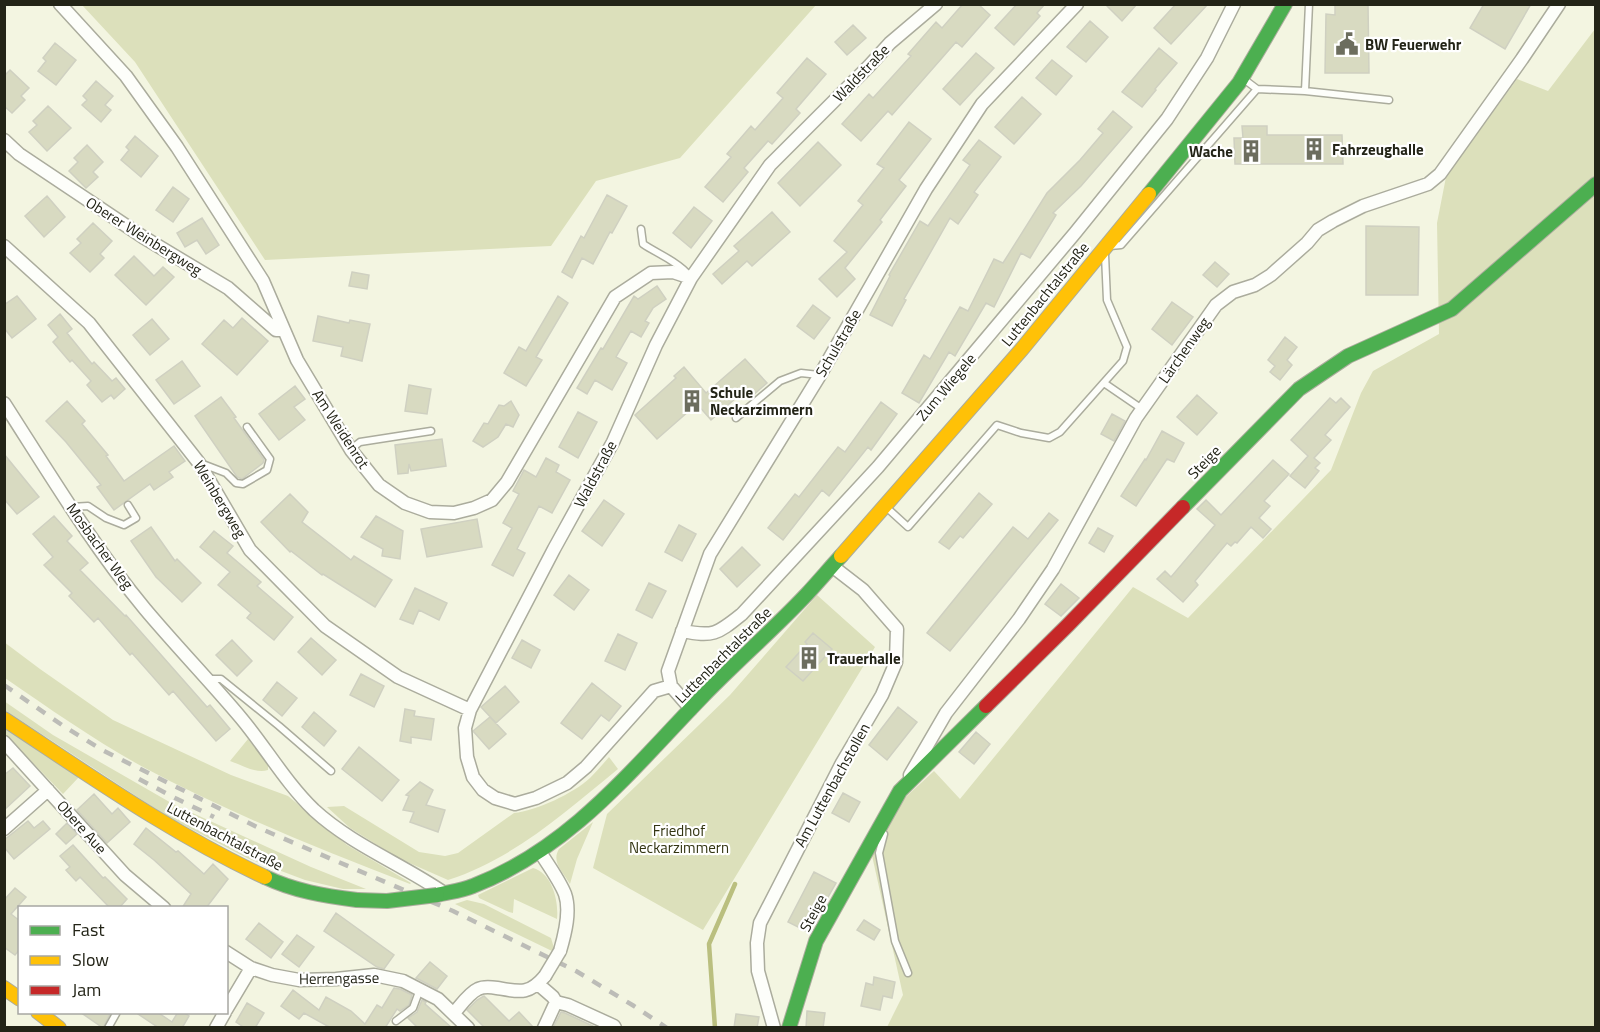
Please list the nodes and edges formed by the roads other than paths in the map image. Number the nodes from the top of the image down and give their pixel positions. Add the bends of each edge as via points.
1 (60, 4) edge
2 (936, 4) edge
3 (1077, 4) edge
4 (1234, 4) edge
5 (1285, 4) edge
6 (1309, 4) edge
7 (1559, 4) edge
8 (1242, 78) junction
9 (1257, 89) junction
10 (1305, 91) junction
11 (1389, 100) dead end
12 (4, 140) edge
13 (1596, 184) edge
14 (641, 229) dead end
15 (4, 246) edge
16 (1105, 247) junction
17 (691, 278) junction
18 (283, 330) junction
19 (820, 375) junction
20 (1104, 383) junction
21 (4, 403) edge
22 (1142, 409) junction
23 (736, 418) dead end
24 (247, 427) dead end
25 (431, 431) dead end
26 (351, 450) junction
27 (200, 463) junction
28 (128, 505) dead end
29 (885, 506) junction
30 (71, 507) junction
31 (832, 566) junction
32 (682, 631) junction
33 (208, 679) junction
34 (671, 686) junction
35 (692, 709) junction
36 (470, 710) junction
37 (4, 719) edge
38 (4, 742) edge
39 (331, 771) dead end
40 (48, 790) junction
41 (900, 791) junction
42 (883, 821) junction
43 (5, 827) edge
44 (540, 852) junction
45 (441, 894) junction
46 (162, 906) edge
47 (228, 953) edge
48 (251, 968) junction
49 (908, 973) dead end
50 (542, 980) junction
51 (4, 988) edge
52 (420, 989) junction
53 (18, 998) edge
54 (556, 1002) junction
55 (228, 1008) edge
56 (454, 1013) junction
57 (41, 1014) edge
58 (116, 1014) edge
59 (224, 1014) edge
60 (396, 1021) dead end
61 (59, 1028) edge
62 (108, 1028) edge
63 (216, 1028) edge
64 (468, 1028) edge
65 (544, 1028) edge
66 (615, 1028) edge
67 (774, 1028) edge
68 (789, 1028) edge

1 - 18 street, Am Weidenrot via 126,76 177,147 263,281
2 - 17 street, Waldstraße via 890,43 770,165
3 - 19 street, Schulstraße via 982,104 926,189
4 - 32 street, Zum Wiegele via 1207,58 1167,119 878,466 742,614 722,630 709,634
5 - 8 street, Luttenbachtalstraße
6 - 10 lane
7 - 22 street, Lärchenweg via 1440,174 1428,184 1363,206 1333,221 1318,230 1271,275 1233,292 1216,305
8 - 9 lane
8 - 16 street, Luttenbachtalstraße
9 - 10 lane
9 - 16 lane via 1121,245
10 - 11 lane
12 - 18 street, Oberer Weinbergweg via 143,237 228,288 276,330
13 - 41 street, Steige via 1452,309 1348,356 1299,389
14 - 17 lane via 644,244 679,265
15 - 27 street, Weinbergweg via 89,323
16 - 20 lane via 1107,300 1127,347 1123,361
16 - 29 street, Luttenbachtalstraße
17 - 26 street, Am Weidenrot via 673,272 651,273 615,297 507,482 492,500 454,513 430,512 405,503 379,485
17 - 36 street, Waldstraße via 613,442
18 - 26 street, Am Weidenrot
19 - 23 lane via 801,374 780,381
19 - 32 street, Schulstraße via 710,554
20 - 22 lane
20 - 29 lane via 1060,432 1049,438 997,425 908,527
21 - 30 street, Mosbacher Weg
22 - 41 street, Lärchenweg via 1053,569 946,713
24 - 27 lane via 270,459 267,470 243,484
25 - 26 lane via 360,442
27 - 36 street, Weinbergweg via 250,550 325,626 398,677
28 - 30 lane via 136,518 124,525 88,506
29 - 31 street, Luttenbachtalstraße
30 - 33 street, Mosbacher Weg via 145,609
31 - 35 street, Luttenbachtalstraße
31 - 67 street, Am Luttenbachstollen via 863,590 897,628 896,662 760,924 756,943 758,971
32 - 34 street, Schulstraße via 668,671
33 - 39 lane, Mosbacher Weg via 221,679
33 - 45 street, Mosbacher Weg via 315,811
34 - 35 street
34 - 36 street, Waldstraße via 654,691 567,783 515,804 495,798 473,777 465,728
35 - 44 street, Luttenbachtalstraße via 603,801
37 - 45 street, Luttenbachtalstraße, bridge via 165,824 277,883 318,895 357,900 387,901
38 - 40 street, Obere Aue
40 - 43 street
40 - 46 street, Obere Aue via 125,875
41 - 42 street, Steige
42 - 49 lane, Steige via 887,826 879,853 895,941
42 - 68 street, Steige via 816,940
44 - 45 street, Luttenbachtalstraße via 471,887
44 - 50 street, bridge via 565,893 568,910 560,951
47 - 48 street
48 - 52 street, Herrengasse via 299,980 374,975
48 - 55 street
50 - 54 street
50 - 56 street via 521,992 475,990
51 - 53 street
52 - 56 street, Herrengasse
52 - 60 lane via 413,1008
54 - 65 street
54 - 66 street
56 - 64 street, Herrengasse
57 - 61 street
58 - 62 lane
59 - 63 street

